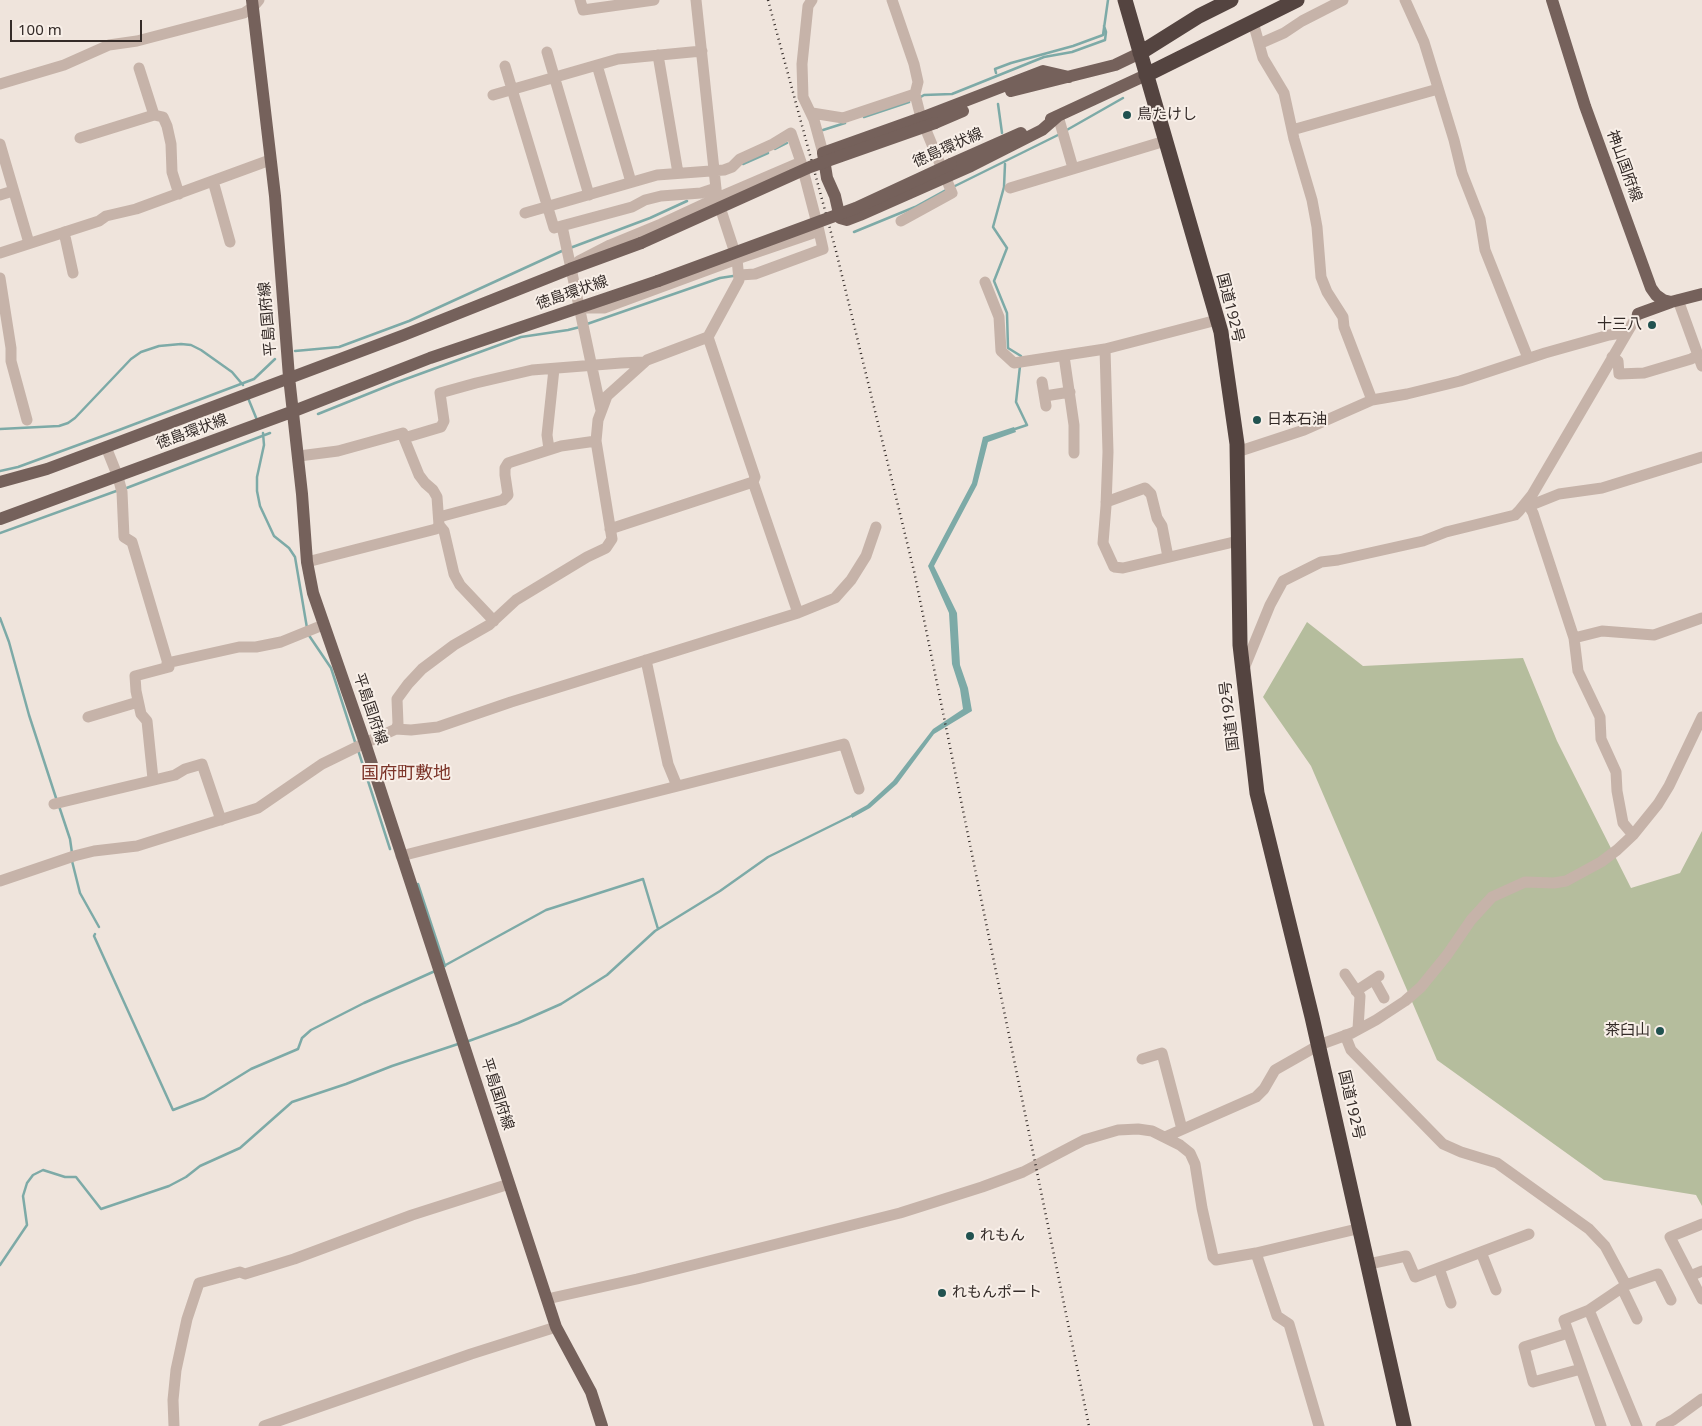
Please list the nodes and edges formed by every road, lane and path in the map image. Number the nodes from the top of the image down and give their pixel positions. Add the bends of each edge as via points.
1 (580, 0) edge
2 (649, 0) edge
3 (696, 0) edge
4 (812, 0) edge
5 (892, 0) edge
6 (1125, 0) edge
7 (1231, 0) edge
8 (1298, 0) edge
9 (1343, 0) edge
10 (1405, 0) edge
11 (1552, 0) edge
12 (255, 2) edge
13 (1253, 22) junction
14 (1259, 44) junction
15 (702, 51) junction
16 (547, 52) dead end
17 (1140, 53) junction
18 (658, 55) junction
19 (597, 65) junction
20 (505, 66) dead end
21 (139, 68) dead end
22 (1146, 75) junction
23 (554, 77) junction
24 (1070, 77) junction
25 (0, 84) edge
26 (512, 89) junction
27 (1438, 89) junction
28 (493, 95) dead end
29 (916, 98) junction
30 (812, 113) junction
31 (154, 114) junction
32 (1058, 116) junction
33 (921, 118) junction
34 (1292, 130) junction
35 (80, 138) dead end
36 (1165, 140) junction
37 (0, 144) edge
38 (823, 153) junction
39 (270, 160) junction
40 (801, 162) junction
41 (1074, 168) junction
42 (714, 170) junction
43 (678, 173) junction
44 (213, 181) junction
45 (631, 182) junction
46 (949, 185) junction
47 (1010, 188) dead end
48 (13, 190) junction
49 (716, 193) junction
50 (179, 194) junction
51 (0, 195) edge
52 (589, 195) junction
53 (547, 207) junction
54 (525, 213) dead end
55 (901, 221) dead end
56 (562, 226) junction
57 (64, 232) junction
58 (819, 232) junction
59 (230, 242) dead end
60 (29, 244) junction
61 (0, 253) edge
62 (737, 259) junction
63 (570, 269) junction
64 (73, 273) dead end
65 (740, 275) junction
66 (0, 278) edge
67 (985, 282) dead end
68 (1651, 288) junction
69 (1702, 294) edge
70 (1674, 301) junction
71 (580, 308) junction
72 (1638, 314) junction
73 (1217, 320) junction
74 (1627, 332) junction
75 (708, 337) junction
76 (1105, 349) junction
77 (1064, 356) junction
78 (1612, 357) junction
79 (1528, 358) junction
80 (644, 362) junction
81 (1701, 362) edge
82 (593, 366) junction
83 (554, 369) junction
84 (290, 377) junction
85 (1042, 382) dead end
86 (1070, 392) junction
87 (1372, 400) junction
88 (294, 411) junction
89 (601, 411) junction
90 (27, 420) dead end
91 (404, 438) junction
92 (596, 441) junction
93 (106, 446) junction
94 (549, 449) junction
95 (1237, 452) junction
96 (1074, 453) dead end
97 (299, 456) junction
98 (1702, 457) edge
99 (0, 482) edge
100 (753, 482) junction
101 (121, 485) junction
102 (1106, 502) junction
103 (1527, 503) junction
104 (0, 519) edge
105 (439, 521) junction
106 (876, 527) dead end
107 (610, 529) junction
108 (1238, 541) junction
109 (1168, 557) junction
110 (307, 562) junction
111 (798, 613) junction
112 (1702, 618) edge
113 (494, 621) junction
114 (313, 629) junction
115 (1574, 638) junction
116 (646, 660) junction
117 (167, 663) junction
118 (1243, 672) junction
119 (138, 702) junction
120 (88, 717) dead end
121 (1702, 717) edge
122 (396, 729) junction
123 (360, 745) junction
124 (153, 779) junction
125 (678, 786) junction
126 (859, 789) dead end
127 (57, 803) dead end
128 (221, 820) junction
129 (1633, 835) junction
130 (401, 856) junction
131 (0, 881) edge
132 (1345, 974) dead end
133 (1356, 991) junction
134 (1384, 998) dead end
135 (1358, 1029) junction
136 (1345, 1035) junction
137 (1319, 1045) junction
138 (1142, 1059) dead end
139 (1182, 1129) junction
140 (1165, 1137) junction
141 (509, 1184) junction
142 (1702, 1224) edge
143 (1361, 1228) junction
144 (1529, 1234) dead end
145 (1481, 1252) junction
146 (1256, 1253) junction
147 (1368, 1264) junction
148 (1439, 1268) junction
149 (1702, 1271) edge
150 (1690, 1276) junction
151 (1624, 1286) junction
152 (1496, 1290) dead end
153 (547, 1299) junction
154 (1702, 1299) edge
155 (1671, 1300) dead end
156 (1451, 1304) dead end
157 (1589, 1310) junction
158 (1637, 1318) dead end
159 (556, 1327) junction
160 (1568, 1334) junction
161 (1581, 1369) junction
162 (1702, 1399) edge
163 (1674, 1423) edge
164 (174, 1426) edge
165 (264, 1426) edge
166 (602, 1426) edge
167 (1319, 1426) edge
168 (1404, 1426) edge
169 (1601, 1426) edge
170 (1637, 1426) edge
171 (1661, 1426) edge

1 - 2 street via 583,10
3 - 15 street
4 - 30 street via 808,6 802,64 803,97
5 - 29 street via 914,64 918,82
6 - 17 highway, 国道192号
7 - 17 highway
8 - 13 highway
9 - 14 street via 1284,34
10 - 27 street via 1424,42
11 - 68 main road, 神山国府線 via 1585,106
12 - 25 street via 244,13 109,45 64,65
12 - 39 main road, 平島国府線
13 - 14 street
13 - 22 highway
14 - 34 street via 1263,58 1284,93
15 - 18 street
15 - 42 street
16 - 23 street
17 - 22 highway, 国道192号
17 - 24 main road, 徳島環状線 via 1114,65
18 - 19 street via 618,58
18 - 43 street
19 - 23 street
19 - 45 street
20 - 26 street
21 - 31 street
22 - 32 main road, 徳島環状線
22 - 36 highway, 国道192号
23 - 26 street
23 - 52 street
24 - 33 main road via 1043,71
24 - 63 main road, 徳島環状線, bridge via 1016,89 935,123 810,167 641,243
26 - 28 street
26 - 53 street
27 - 34 street
27 - 79 street via 1462,173 1480,219 1485,250
29 - 30 street via 843,118
29 - 33 street
30 - 38 street
31 - 35 street
31 - 50 street via 163,117 167,126 172,172
32 - 41 street
32 - 46 main road via 1042,130
32 - 71 main road, 徳島環状線, bridge via 856,208
33 - 38 main road
33 - 46 street
34 - 87 street via 1312,200 1321,278 1343,317
36 - 41 street
36 - 73 highway, 国道192号
37 - 48 street
38 - 46 main road via 840,218 847,220
39 - 44 street
39 - 84 main road, 平島国府線
40 - 42 street via 791,133 740,159 732,167
40 - 49 street
40 - 58 street
41 - 47 street
42 - 43 street
42 - 49 street
43 - 45 street
44 - 50 street
44 - 59 street via 231,229
45 - 52 street
46 - 55 street via 952,193
48 - 51 street
48 - 60 street
49 - 56 street via 661,196
49 - 62 street
49 - 63 street via 661,224 580,260
50 - 57 street
52 - 53 street
53 - 54 street
53 - 56 street via 554,228
56 - 63 street
57 - 60 street
57 - 64 street
58 - 62 street
58 - 65 street via 824,249 755,274
60 - 61 street
62 - 65 street
62 - 71 street via 604,308
63 - 71 street
63 - 84 main road, 徳島環状線
65 - 75 street
66 - 90 street via 12,348 11,360
67 - 77 street via 999,317 1001,351 1020,363
68 - 70 main road via 1663,300
68 - 72 main road
69 - 70 main road
70 - 72 main road
70 - 81 street
71 - 82 street
71 - 88 main road, 徳島環状線 via 430,358
72 - 74 street
73 - 76 street
73 - 95 highway, 国道192号
74 - 78 street
74 - 79 street
75 - 80 street
75 - 100 street via 755,477
76 - 77 street
76 - 102 street
77 - 86 street
78 - 81 street via 1618,361 1619,374 1644,373 1691,359
78 - 103 street
79 - 87 street via 1460,381
80 - 82 street
80 - 89 street via 607,396
82 - 83 street
82 - 89 street
83 - 91 street via 532,370 440,393 444,421 441,427
83 - 94 street via 547,434
84 - 88 main road, 平島国府線
84 - 93 main road, 徳島環状線
85 - 86 street via 1045,401
86 - 96 street
87 - 95 street via 1304,430
88 - 97 main road, 平島国府線
88 - 101 main road, 徳島環状線
89 - 92 street
91 - 97 street via 403,433 338,451
91 - 105 street via 419,475 437,497
92 - 94 street
92 - 107 street
93 - 99 main road, 徳島環状線
93 - 101 street
94 - 105 street via 508,463 505,468 508,495 503,500
95 - 108 highway, 国道192号
97 - 110 main road, 平島国府線
98 - 103 street via 1602,488 1559,494 1534,504
100 - 107 street
100 - 111 street
101 - 104 main road, 徳島環状線
101 - 117 street via 124,537 132,542
102 - 109 street via 1145,488 1152,494
102 - 109 street via 1103,543 1114,567 1124,568
103 - 115 street
103 - 118 street via 1515,515 1423,540 1321,562 1282,581
105 - 110 street via 436,529
105 - 113 street via 460,585
106 - 111 street via 866,556 835,598
107 - 113 street via 612,538 606,548 587,556 516,600
108 - 109 street
108 - 118 highway, 国道192号
110 - 114 main road, 平島国府線 via 313,593
111 - 116 street
112 - 115 street via 1654,635 1602,631
113 - 122 street via 422,669 408,684 398,698
114 - 117 street via 282,642 239,647
114 - 123 main road, 平島国府線
115 - 129 street via 1578,671 1600,717 1601,739 1616,772 1623,823
116 - 122 street via 438,727
116 - 125 street via 668,764
117 - 119 street via 168,667 135,676
118 - 137 highway, 国道192号 via 1257,793
119 - 120 street
119 - 124 street via 141,714 147,720
121 - 129 street via 1669,786
122 - 123 street
123 - 128 street via 322,764 258,808
123 - 130 main road, 平島国府線
124 - 127 street
124 - 128 street via 175,775 202,764
125 - 126 street via 844,744
125 - 130 street
128 - 131 street via 137,846 72,856
129 - 135 street via 1601,862 1566,881 1525,882 1492,897 1421,988
130 - 141 main road, 平島国府線
132 - 133 street
133 - 134 street via 1376,978
133 - 135 street via 1360,996
135 - 136 street
136 - 137 street
136 - 151 street via 1351,1050 1443,1144 1497,1163 1589,1229 1605,1246
137 - 139 street via 1274,1070 1256,1097
137 - 143 highway, 国道192号
138 - 139 street via 1162,1053
139 - 140 street
140 - 146 street via 1190,1153 1195,1164 1213,1257 1216,1260
140 - 153 street via 1138,1129 1118,1130 1084,1140 1015,1175 900,1214
141 - 153 main road, 平島国府線
141 - 164 street via 412,1215 294,1260 199,1283 186,1319 176,1370
142 - 150 street via 1670,1237
143 - 146 street
143 - 147 highway, 国道192号
144 - 145 street
145 - 148 street
145 - 152 street
146 - 167 street via 1278,1316 1289,1324
147 - 148 street via 1406,1256 1415,1277
147 - 168 highway, 国道192号
148 - 156 street
149 - 150 street
150 - 154 street
151 - 155 street via 1658,1274
151 - 157 street
151 - 158 street
153 - 159 main road, 平島国府線
157 - 160 street via 1564,1320
157 - 170 street
159 - 165 street
159 - 166 main road, 平島国府線 via 591,1392
160 - 161 street
160 - 161 street via 1524,1347 1533,1382
161 - 169 street
162 - 163 street
163 - 171 street

